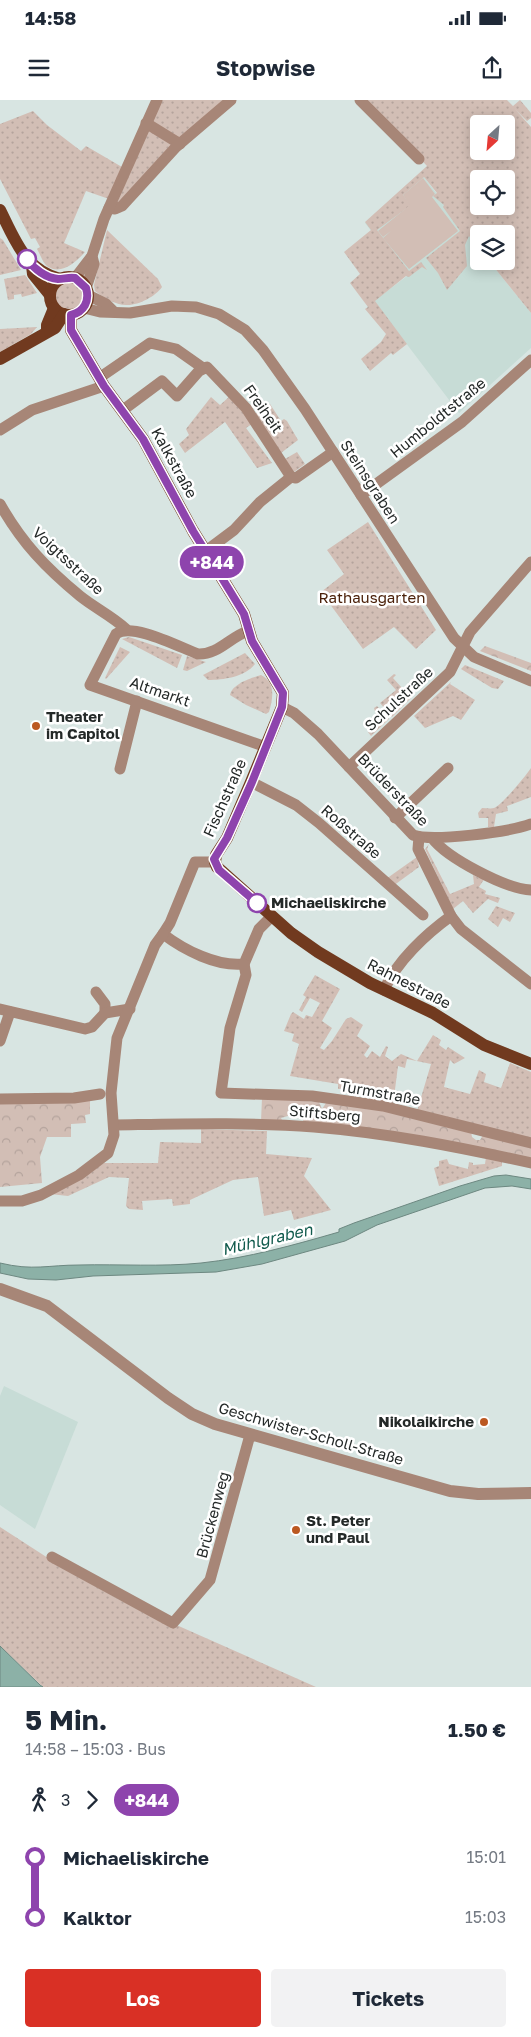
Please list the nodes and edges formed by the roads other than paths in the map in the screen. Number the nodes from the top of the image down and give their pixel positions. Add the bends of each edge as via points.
1 (157, 100) edge
2 (231, 100) edge
3 (360, 100) edge
4 (146, 123) junction
5 (180, 144) junction
6 (419, 159) dead end
7 (0, 210) edge
8 (107, 214) junction
9 (4, 226) edge
10 (92, 256) junction
11 (32, 266) junction
12 (75, 278) junction
13 (60, 279) junction
14 (87, 292) junction
15 (50, 294) junction
16 (84, 308) junction
17 (113, 311) junction
18 (63, 312) junction
19 (0, 359) edge
20 (531, 360) edge
21 (203, 368) junction
22 (102, 382) junction
23 (123, 410) junction
24 (0, 430) edge
25 (333, 452) junction
26 (291, 477) junction
27 (361, 496) junction
28 (0, 504) edge
29 (206, 552) junction
30 (531, 562) edge
31 (126, 630) junction
32 (248, 631) junction
33 (463, 647) junction
34 (531, 681) edge
35 (137, 702) junction
36 (282, 704) junction
37 (266, 747) junction
38 (349, 767) junction
39 (448, 768) dead end
40 (120, 769) dead end
41 (252, 782) junction
42 (396, 818) junction
43 (531, 824) edge
44 (419, 837) junction
45 (432, 838) junction
46 (214, 862) junction
47 (531, 890) edge
48 (424, 915) dead end
49 (451, 916) junction
50 (276, 919) junction
51 (163, 934) junction
52 (244, 964) junction
53 (531, 984) edge
54 (384, 990) junction
55 (96, 992) dead end
56 (130, 1009) junction
57 (5, 1010) edge
58 (105, 1013) junction
59 (0, 1041) edge
60 (531, 1064) edge
61 (105, 1094) junction
62 (0, 1100) edge
63 (114, 1125) junction
64 (531, 1143) edge
65 (531, 1163) edge
66 (0, 1202) edge
67 (0, 1289) edge
68 (250, 1435) junction
69 (531, 1493) edge
70 (52, 1556) dead end

1 - 4 street
2 - 5 street
3 - 6 street
4 - 5 street
4 - 8 street
5 - 8 street via 122,206
7 - 9 main road
8 - 10 street
9 - 11 main road
10 - 12 street
10 - 14 street via 94,264
11 - 13 main road
11 - 15 main road via 33,274
12 - 13 main road
12 - 14 main road
13 - 15 main road
14 - 16 main road
14 - 17 street
15 - 18 main road
16 - 17 street, Steinsgraben
16 - 18 main road
17 - 25 street, Steinsgraben via 130,313 196,307 235,322 252,337
18 - 19 main road via 58,325
18 - 22 main road, Kalkstraße
20 - 27 street, Humboldtstraße via 462,422
21 - 22 street, Freiheit via 176,348 150,343
21 - 23 street via 177,396 162,381
21 - 26 street, Freiheit via 212,370 246,408
22 - 23 main road, Kalkstraße
22 - 24 street, Freiheit via 32,410
23 - 29 main road, Kalkstraße via 143,439
25 - 26 street via 296,478
25 - 27 street, Steinsgraben
26 - 29 street
27 - 33 street, Steinsgraben via 446,627
28 - 31 street, Voigtsstraße via 17,534 34,554 81,597
29 - 32 main road, Kalkstraße via 244,614
30 - 33 street, Schulstraße via 470,632
31 - 32 street via 134,630 198,654 213,653
31 - 35 street, Altmarkt via 116,634 90,685
32 - 36 main road via 280,685
33 - 34 street, Steinsgraben via 478,659
33 - 38 street, Schulstraße via 450,672
35 - 37 street, Altmarkt
35 - 40 street
36 - 37 main road
36 - 38 street, Brüderstraße
37 - 41 main road, Fischstraße
38 - 42 street, Brüderstraße
39 - 42 street
41 - 46 main road, Fischstraße
41 - 48 street, Roßstraße via 312,817
42 - 44 street, Brüderstraße via 406,830
43 - 45 street via 503,831
44 - 45 street
44 - 49 street, Brüderstraße via 418,849
45 - 47 street via 447,854 483,873 520,889
46 - 50 main road, Rahnestraße via 219,870
46 - 51 street via 195,862
49 - 53 street, Brüderstraße via 474,942
49 - 54 street via 406,959
50 - 52 street via 259,929
50 - 54 main road, Rahnestraße via 318,952
51 - 52 street via 219,962
51 - 56 street via 155,944
52 - 64 street, Turmstraße via 246,975 230,1028 221,1093 312,1096 383,1106
54 - 60 main road, Rahnestraße via 432,1013 484,1045
55 - 58 street via 105,1004
56 - 58 street
56 - 61 street via 118,1038
57 - 58 street via 85,1028 92,1027
57 - 59 street
61 - 62 street
61 - 63 street
63 - 65 street, Stiftsberg via 315,1127 432,1142
63 - 66 street via 113,1144 108,1153 90,1168 41,1195 22,1201
67 - 68 street, Geschwister-Scholl-Straße via 23,1296 60,1315 192,1414
68 - 69 street, Geschwister-Scholl-Straße via 450,1491
68 - 70 street, Brückenweg via 210,1580 173,1623

